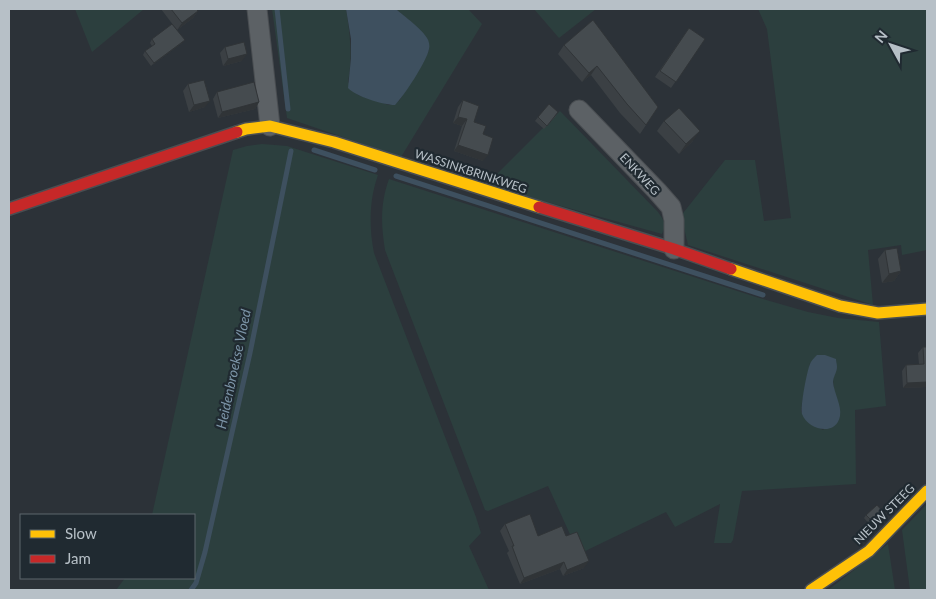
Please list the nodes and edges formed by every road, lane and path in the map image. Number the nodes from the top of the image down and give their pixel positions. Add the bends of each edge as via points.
1 (258, 9) edge
2 (579, 110) dead end
3 (270, 126) junction
4 (9, 208) edge
5 (674, 249) junction
6 (927, 309) edge
7 (927, 491) edge
8 (811, 590) edge

1 - 3 street
2 - 5 street, ENKWEG via 671,208
3 - 4 street, WASSINKBRINKWEG via 246,129
3 - 5 street, WASSINKBRINKWEG via 334,142
5 - 6 street, WASSINKBRINKWEG via 840,306 878,313
7 - 8 street, NIEUW STEEG via 869,551

